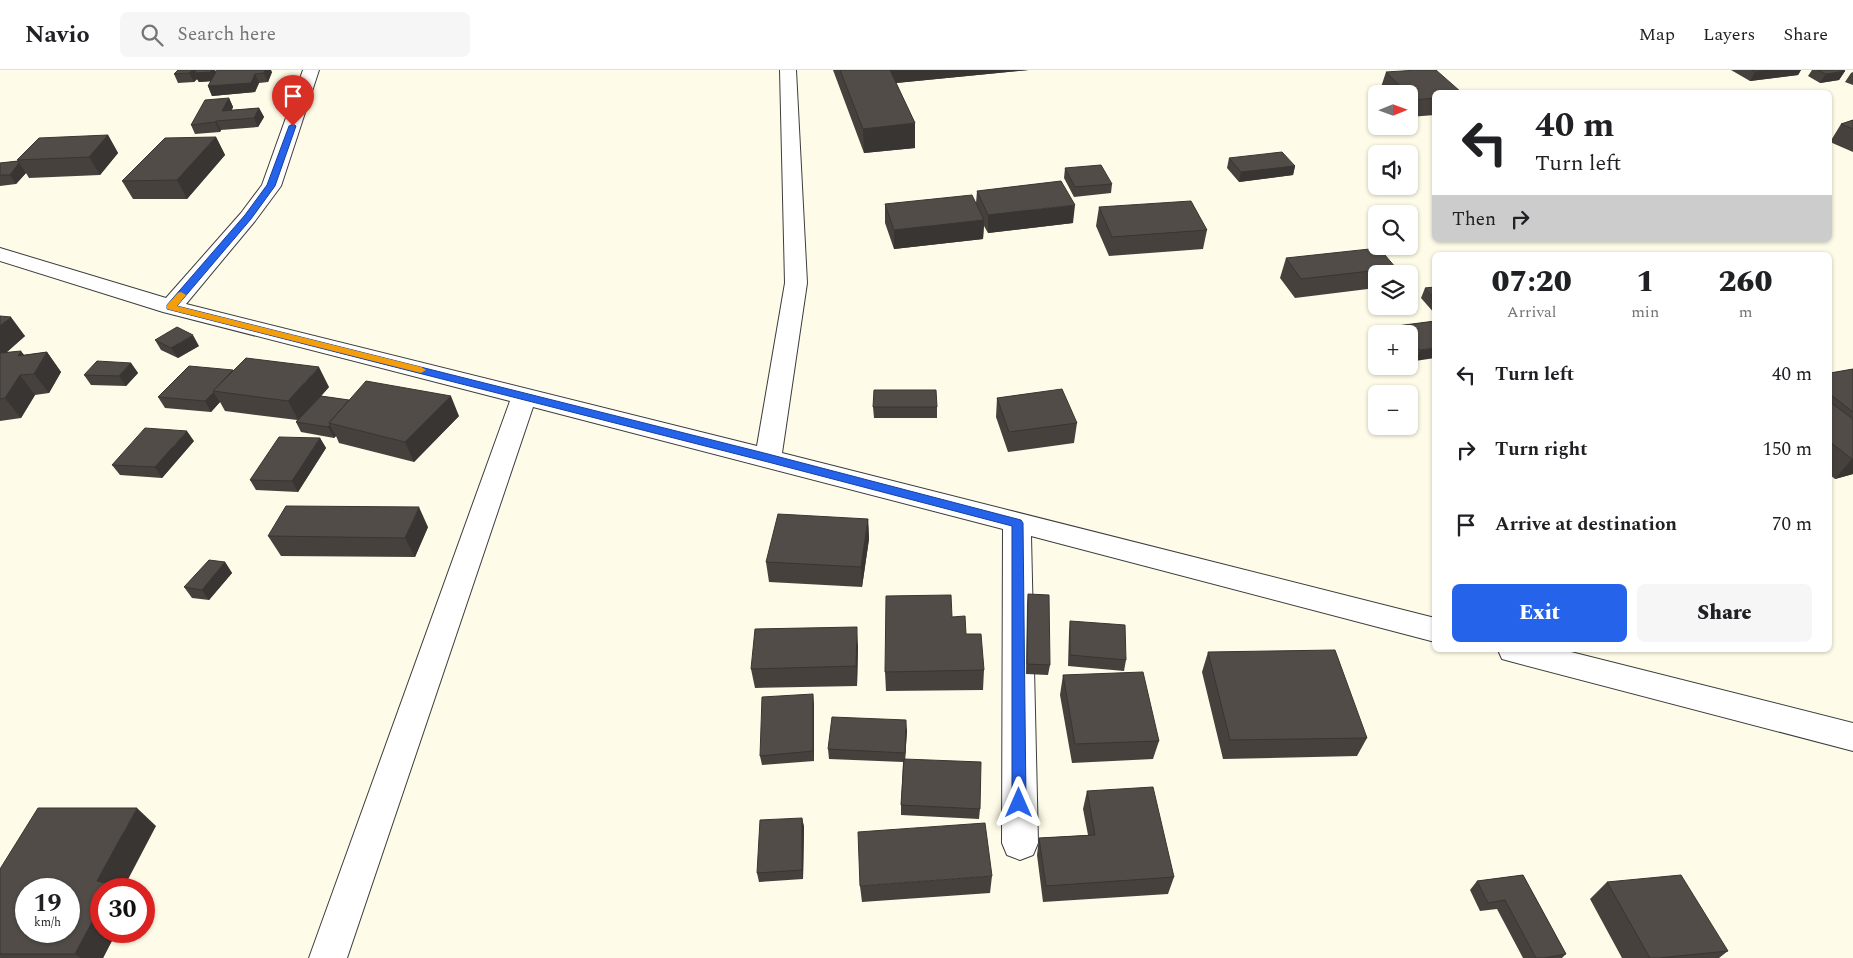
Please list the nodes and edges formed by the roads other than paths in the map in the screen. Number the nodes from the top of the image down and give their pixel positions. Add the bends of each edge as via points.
1 (312, 70) edge
2 (788, 70) edge
3 (0, 254) edge
4 (171, 307) junction
5 (524, 396) junction
6 (768, 458) junction
7 (1017, 523) junction
8 (1432, 629) edge
9 (1521, 652) edge
10 (1853, 737) edge
11 (1020, 843) dead end
12 (328, 958) edge

1 - 4 street via 271,186
2 - 6 street via 796,283
3 - 4 street
4 - 5 street
5 - 6 street
5 - 12 street
6 - 7 street
7 - 8 street
7 - 11 street
9 - 10 street

